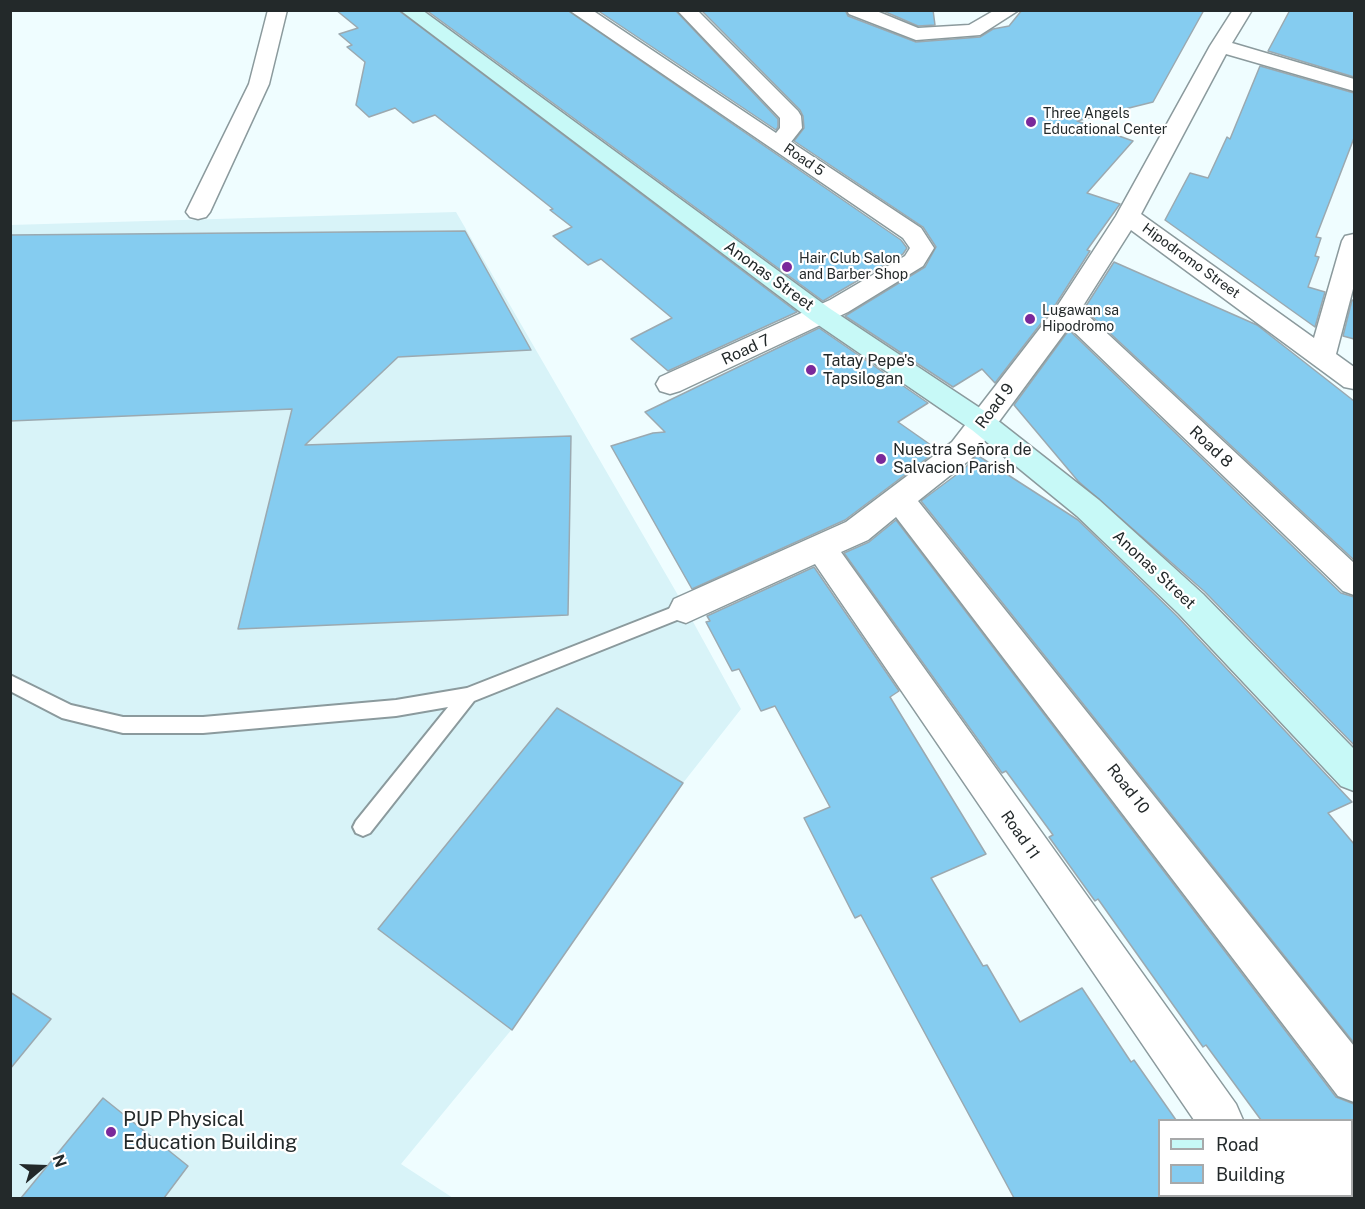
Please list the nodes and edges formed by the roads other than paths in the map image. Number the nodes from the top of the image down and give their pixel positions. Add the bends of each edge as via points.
1 (278, 10) edge
2 (409, 10) edge
3 (578, 10) edge
4 (686, 10) edge
5 (856, 10) edge
6 (1010, 10) edge
7 (1243, 10) edge
8 (1220, 46) junction
9 (1354, 85) edge
10 (778, 142) junction
11 (198, 212) dead end
12 (1128, 216) junction
13 (1354, 241) edge
14 (1067, 311) junction
15 (820, 314) junction
16 (1322, 356) junction
17 (1354, 380) edge
18 (670, 384) dead end
19 (982, 423) junction
20 (900, 500) junction
21 (821, 548) junction
22 (1354, 582) edge
23 (686, 609) joint
24 (10, 682) edge
25 (468, 696) junction
26 (1354, 774) edge
27 (363, 826) dead end
28 (1354, 1080) edge
29 (1219, 1119) edge

1 - 11 street via 258,84
2 - 15 street, Anonas Street
3 - 10 street, Road 5
4 - 10 street via 790,116 789,134
5 - 6 street via 916,34 973,31
7 - 8 street, Hipodromo Street
8 - 9 street
8 - 12 street, Hipodromo Street
10 - 15 street, Road 5 via 912,233 922,248 914,261
12 - 14 street, Road 9
12 - 16 street, Hipodromo Street
13 - 16 street
14 - 19 street, Road 9
14 - 22 street, Road 8
15 - 18 street, Road 7
15 - 19 street, Anonas Street
16 - 17 street, Hipodromo Street
19 - 20 street, Road 9 via 962,450
19 - 26 street, Anonas Street via 1088,508 1182,596
20 - 21 street, Road 9 via 857,531
20 - 28 street, Road 10
21 - 23 street, Road 9
21 - 29 street, Road 11
23 - 25 lane
24 - 25 lane via 68,712 123,725 203,725 396,708
25 - 27 lane

